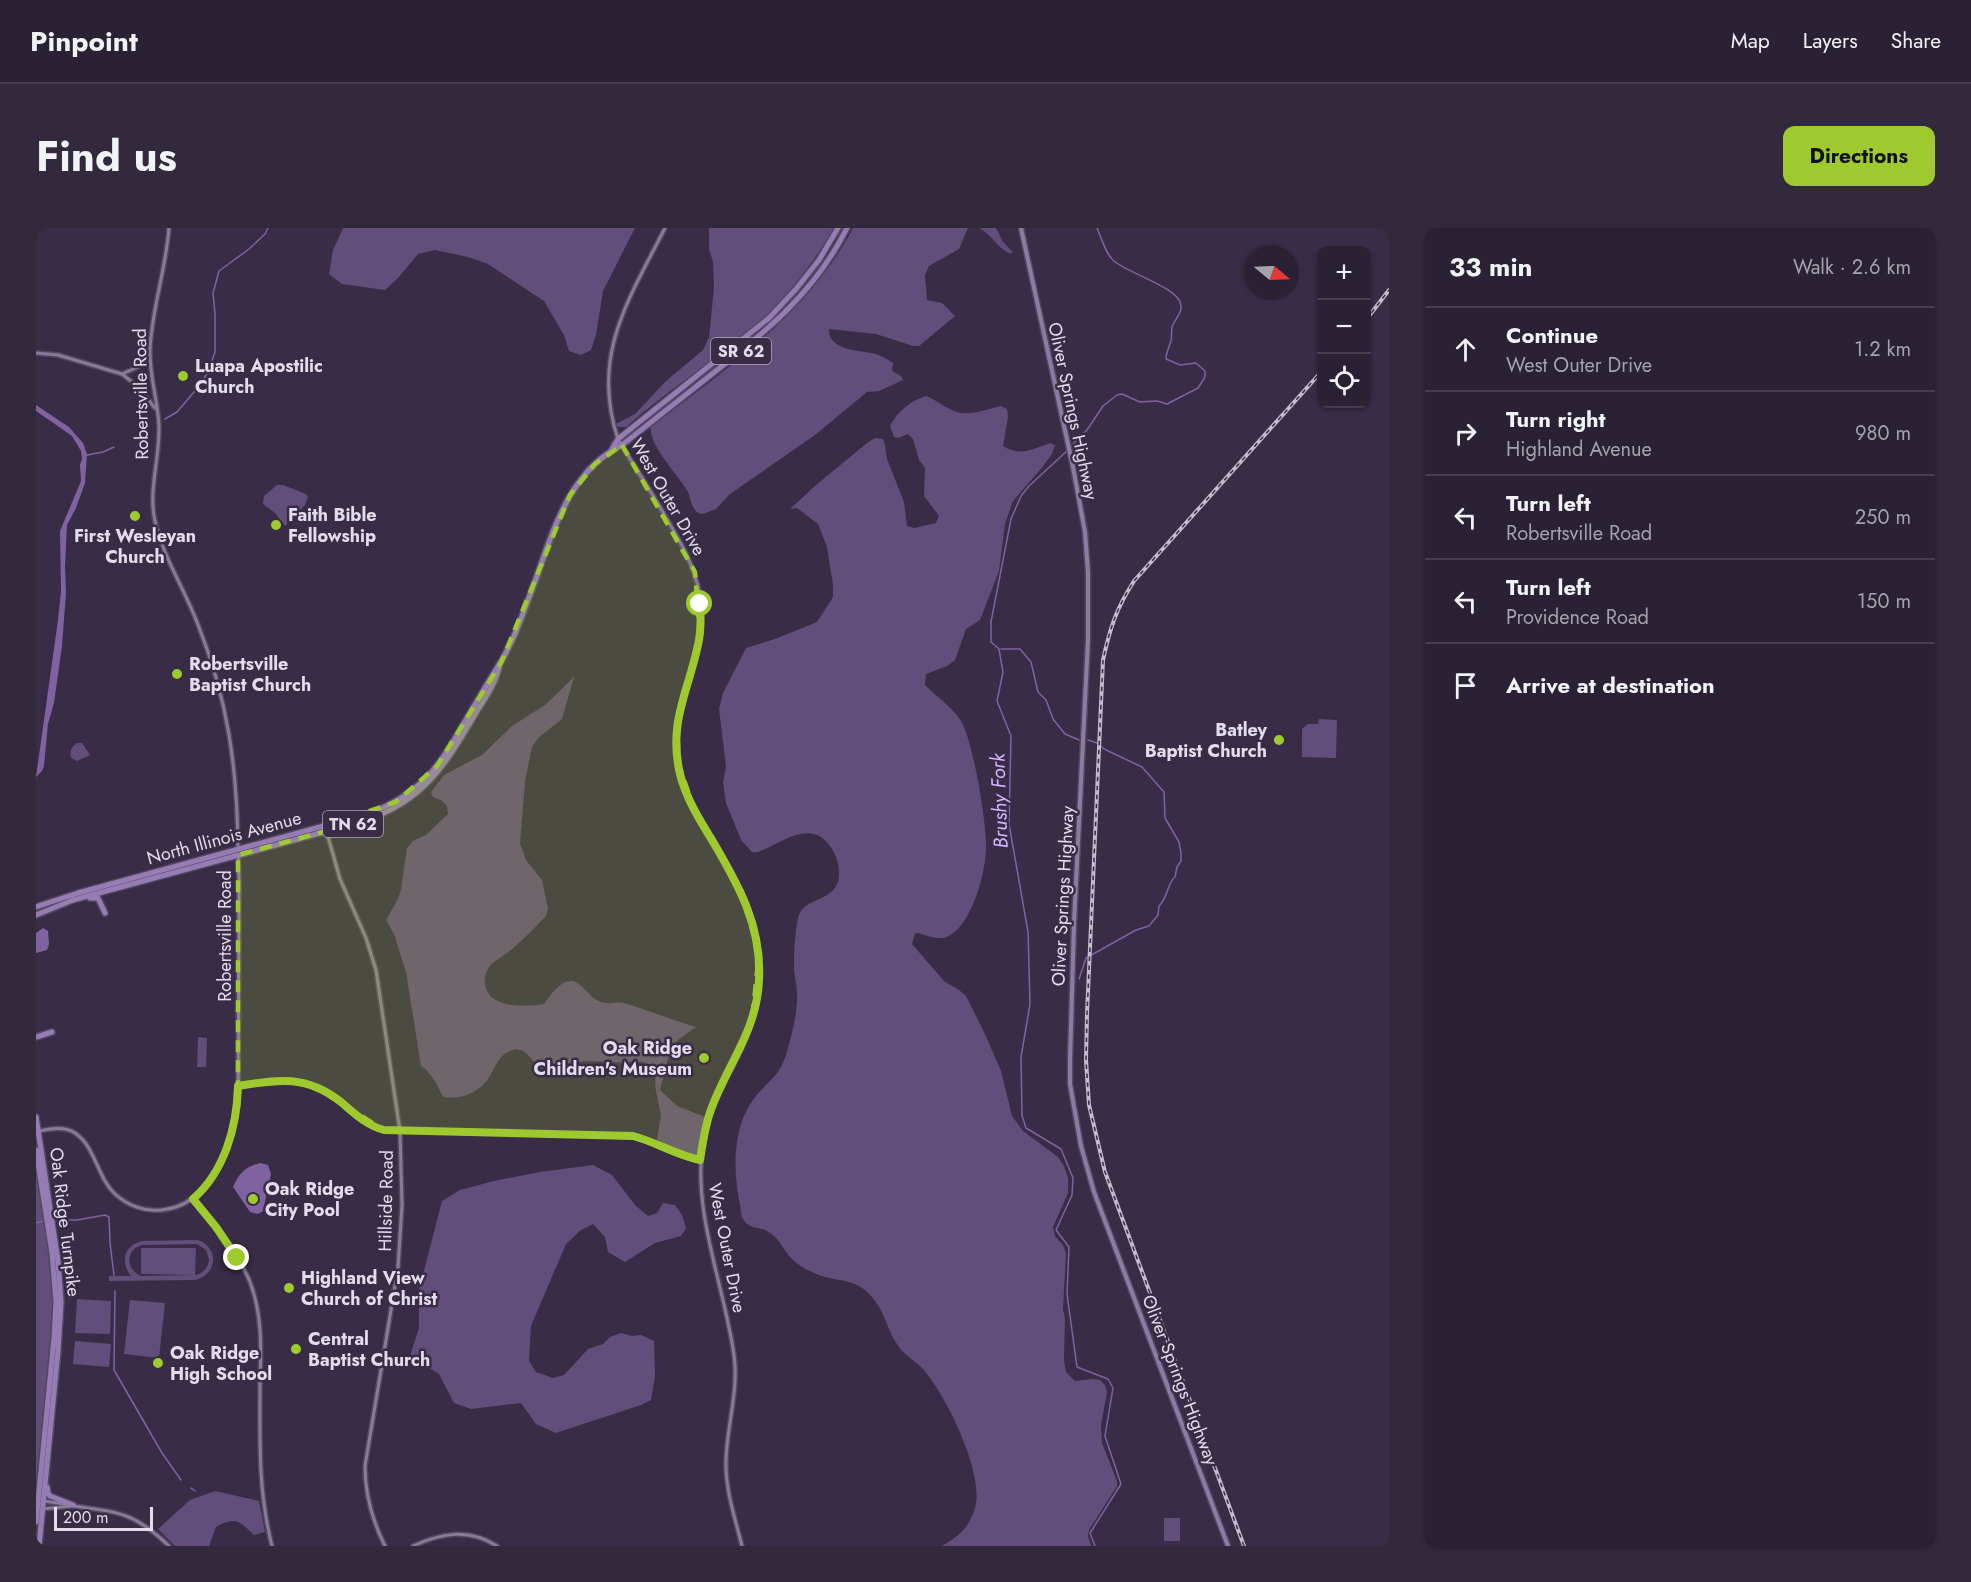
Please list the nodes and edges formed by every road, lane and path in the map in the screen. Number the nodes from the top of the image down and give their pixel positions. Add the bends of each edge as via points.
1 (169, 228) edge
2 (665, 228) edge
3 (838, 228) edge
4 (847, 228) edge
5 (1021, 228) edge
6 (150, 351) junction
7 (36, 352) edge
8 (122, 374) junction
9 (156, 410) junction
10 (618, 439) junction
11 (622, 445) junction
12 (611, 450) junction
13 (326, 828) junction
14 (238, 852) junction
15 (107, 891) junction
16 (61, 904) junction
17 (36, 906) edge
18 (36, 917) edge
19 (238, 1086) junction
20 (36, 1117) edge
21 (37, 1131) edge
22 (400, 1131) junction
23 (36, 1150) edge
24 (700, 1160) junction
25 (193, 1199) junction
26 (50, 1435) junction
27 (40, 1480) junction
28 (36, 1487) edge
29 (39, 1500) edge
30 (73, 1505) junction
31 (39, 1509) edge
32 (36, 1522) edge
33 (39, 1546) edge
34 (168, 1546) edge
35 (272, 1546) edge
36 (385, 1546) edge
37 (412, 1546) edge
38 (496, 1546) edge
39 (742, 1546) edge
40 (1228, 1546) edge

1 - 6 street, Robertsville Road
2 - 10 street, West Outer Drive via 621,316 613,342 609,387
3 - 10 highway, SR 62 via 819,260 774,312
4 - 11 highway, SR 62 via 811,284 767,331
5 - 40 main road, Oliver Springs Highway via 1085,532 1089,603 1070,1084 1094,1192
6 - 8 street via 138,367
6 - 9 street, Robertsville Road
7 - 8 street
8 - 9 street
9 - 14 street, Robertsville Road via 159,426 154,518 162,549 201,630 224,702 237,792
10 - 11 street, West Outer Drive
10 - 12 highway, SR 62
11 - 12 highway, SR 62
11 - 24 street, West Outer Drive via 681,541 695,572 700,636 679,710 678,762 691,804 742,892 759,953 752,1020 712,1106
12 - 13 highway, North Illinois Avenue / TN 62 via 570,495 501,663 437,766 419,785 386,807
13 - 14 highway, North Illinois Avenue / TN 62
13 - 22 street, Hillside Road via 340,879 376,970
14 - 15 highway, TN 62
14 - 17 highway, North Illinois Avenue / TN 62
14 - 19 street, Robertsville Road
15 - 16 highway, TN 62
15 - 16 highway via 102,897 105,914 94,897
16 - 18 highway, TN 62
19 - 22 street via 279,1080 310,1084 367,1124
19 - 25 street, Robertsville Road via 231,1137 211,1179
20 - 21 highway, Oak Ridge Turnpike
21 - 25 street, Robertsville Road via 58,1128 74,1132 84,1142 110,1188 133,1206 163,1210
21 - 26 highway, Oak Ridge Turnpike via 60,1285
22 - 24 street via 633,1136
22 - 36 street, Hillside Road via 402,1217 398,1268 365,1466 370,1510
23 - 27 highway, Oak Ridge Turnpike via 56,1302
24 - 39 street, West Outer Drive via 701,1190 734,1356 735,1391 726,1470
25 - 35 street via 237,1258 256,1303 261,1340 261,1490
26 - 29 highway, Oak Ridge Turnpike
26 - 30 highway via 48,1493
27 - 28 highway
27 - 29 highway, Oak Ridge Turnpike
29 - 30 street
29 - 31 highway, Oak Ridge Turnpike
30 - 31 street
30 - 34 street via 129,1515
31 - 32 highway, Oak Ridge Turnpike
31 - 33 highway, Oak Ridge Turnpike
37 - 38 street via 454,1534 475,1536

